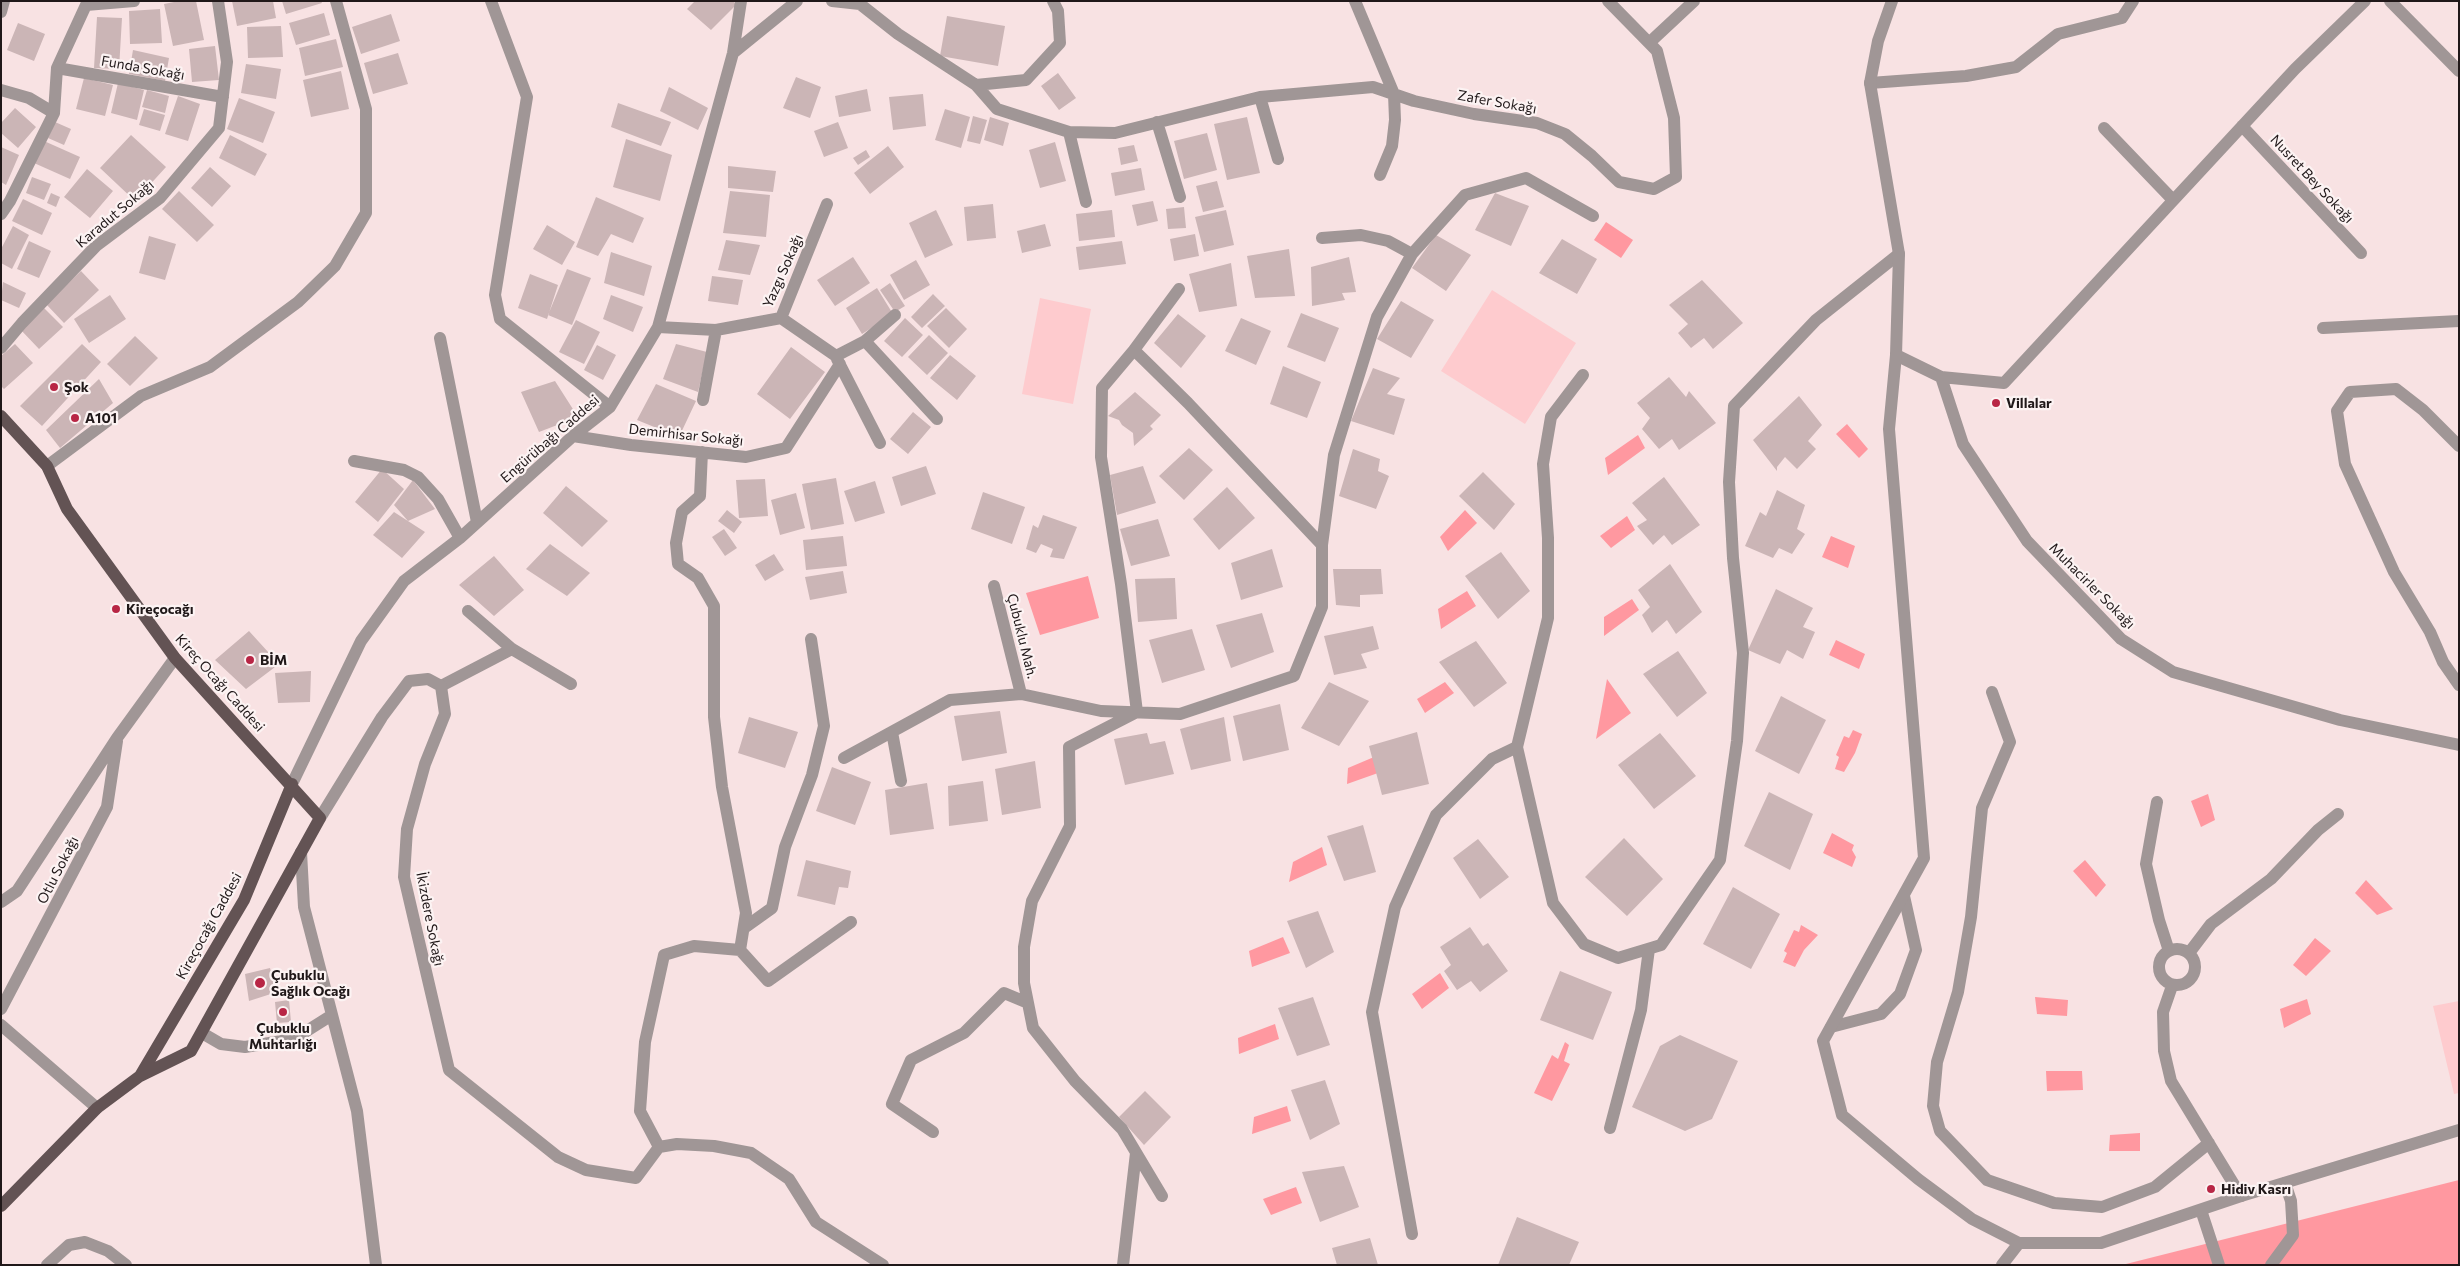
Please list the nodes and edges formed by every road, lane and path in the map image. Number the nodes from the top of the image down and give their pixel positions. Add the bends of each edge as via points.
1 (4, 1) edge
2 (134, 1) edge
3 (218, 1) edge
4 (336, 1) edge
5 (491, 1) edge
6 (741, 1) edge
7 (797, 1) edge
8 (832, 1) edge
9 (1054, 1) edge
10 (1355, 1) edge
11 (1608, 1) edge
12 (1694, 1) edge
13 (1892, 1) edge
14 (2133, 1) edge
15 (2365, 1) edge
16 (2390, 1) edge
17 (1, 12) edge
18 (1649, 43) junction
19 (733, 53) junction
20 (57, 68) junction
21 (2459, 71) edge
22 (1870, 83) junction
23 (976, 85) junction
24 (1, 90) edge
25 (1394, 94) junction
26 (223, 97) junction
27 (1260, 97) junction
28 (54, 113) junction
29 (1157, 122) junction
30 (2242, 126) junction
31 (2104, 128) dead end
32 (1069, 132) junction
33 (1278, 159) dead end
34 (1380, 175) dead end
35 (1180, 197) dead end
36 (2173, 200) junction
37 (1086, 202) dead end
38 (828, 204) dead end
39 (1, 214) edge
40 (1593, 216) dead end
41 (1322, 238) dead end
42 (2361, 252) dead end
43 (1412, 254) junction
44 (1899, 254) junction
45 (1179, 289) dead end
46 (895, 316) dead end
47 (781, 318) junction
48 (2459, 321) edge
49 (658, 327) junction
50 (2323, 328) dead end
51 (716, 330) junction
52 (440, 338) dead end
53 (865, 341) junction
54 (1, 348) edge
55 (1134, 350) junction
56 (1896, 356) junction
57 (838, 360) junction
58 (1582, 375) dead end
59 (1941, 378) junction
60 (703, 400) dead end
61 (610, 407) junction
62 (1, 416) edge
63 (937, 419) dead end
64 (573, 436) junction
65 (880, 443) dead end
66 (2459, 446) edge
67 (702, 452) junction
68 (354, 461) dead end
69 (48, 466) junction
70 (477, 522) junction
71 (460, 538) junction
72 (1322, 545) junction
73 (994, 586) dead end
74 (468, 611) dead end
75 (811, 639) dead end
76 (512, 649) junction
77 (175, 658) junction
78 (571, 684) dead end
79 (2459, 684) edge
80 (441, 686) junction
81 (1992, 692) dead end
82 (1021, 694) junction
83 (1137, 712) junction
84 (892, 732) junction
85 (117, 738) junction
86 (2459, 745) edge
87 (1517, 747) junction
88 (844, 758) dead end
89 (901, 781) dead end
90 (292, 784) junction
91 (2157, 802) dead end
92 (2338, 814) dead end
93 (320, 818) junction
94 (301, 852) junction
95 (1904, 896) junction
96 (1, 902) edge
97 (851, 922) dead end
98 (744, 928) junction
99 (1649, 948) junction
100 (740, 950) junction
101 (2169, 951) junction
102 (2189, 953) junction
103 (2172, 986) junction
104 (1028, 1003) junction
105 (1, 1009) edge
106 (332, 1015) junction
107 (1, 1025) edge
108 (1831, 1026) junction
109 (202, 1033) junction
110 (140, 1076) junction
111 (97, 1108) junction
112 (1610, 1128) dead end
113 (2459, 1130) edge
114 (933, 1132) dead end
115 (2209, 1143) junction
116 (659, 1147) junction
117 (1136, 1153) junction
118 (2285, 1183) junction
119 (1162, 1196) dead end
120 (2241, 1196) junction
121 (1, 1206) edge
122 (2200, 1210) junction
123 (1412, 1234) dead end
124 (2019, 1243) junction
125 (375, 1263) edge
126 (47, 1265) edge
127 (126, 1265) edge
128 (883, 1265) edge
129 (1123, 1265) edge
130 (2002, 1265) edge
131 (2218, 1265) edge
132 (2271, 1265) edge

1 - 17 street
2 - 20 street via 86,5
3 - 26 street, Karadut Sokağı via 227,62
4 - 69 street via 366,109 366,213 335,266 298,302 210,367 141,396
5 - 61 street via 527,97 495,295 500,319
6 - 19 street, Engürübağı Caddesi
7 - 19 street
8 - 23 street, Zafer Sokağı via 860,4 898,34
9 - 23 street via 1058,11 1060,43 1026,80
10 - 25 street
11 - 18 street, Zafer Sokağı
12 - 18 street
13 - 22 street via 1878,41
14 - 22 street via 2122,18 2058,34 2016,67 1966,76
15 - 30 street
16 - 21 street
18 - 25 street, Zafer Sokağı via 1657,51 1674,118 1676,177 1654,189 1619,182 1565,134 1537,123 1474,114
19 - 49 street, Engürübağı Caddesi
20 - 26 street, Funda Sokağı
20 - 28 street
22 - 44 street
23 - 32 street, Zafer Sokağı via 996,110
24 - 28 street via 29,98
25 - 27 street, Zafer Sokağı via 1373,87
25 - 34 street via 1396,120 1392,146
26 - 54 street, Karadut Sokağı via 219,128 160,198 96,246
27 - 29 street, Zafer Sokağı
27 - 33 street
28 - 39 street
29 - 32 street, Zafer Sokağı via 1114,133
29 - 35 street
30 - 36 street
30 - 42 street, Nusret Bey Sokağı
31 - 36 street
32 - 37 street
36 - 59 street via 2004,383
38 - 47 street, Yazgı Sokağı
40 - 43 street via 1526,178 1465,195
41 - 43 street via 1361,235 1388,241
43 - 72 street via 1377,318 1334,455
44 - 56 street
44 - 99 street via 1816,320 1734,406 1728,482 1742,653 1737,741 1720,860 1660,945
45 - 55 street
46 - 53 street
47 - 51 street, Yazgı Sokağı
47 - 57 street
48 - 50 street
49 - 51 street, Yazgı Sokağı
49 - 61 street, Engürübağı Caddesi
51 - 60 street
52 - 70 street
53 - 57 street
53 - 63 street
55 - 72 street via 1188,402
55 - 83 street via 1102,388 1101,457
56 - 59 street
56 - 95 street via 1889,430 1924,858
57 - 65 street
57 - 67 street, Demirhisar Sokağı via 786,448 746,457
58 - 87 street via 1550,417 1543,464 1548,538 1548,618
59 - 86 street, Muhacirler Sokağı via 1963,444 2027,541 2121,639 2173,672 2340,720
61 - 64 street, Engürübağı Caddesi
62 - 69 main road, Kireç Ocağı Caddesi
64 - 67 street, Demirhisar Sokağı
64 - 70 street, Engürübağı Caddesi
66 - 79 street via 2423,410 2396,389 2350,392 2337,411 2345,464 2394,572 2430,632 2443,662
67 - 98 street via 700,496 682,512 676,543 678,564 698,578 714,606 714,717 722,787 746,913
68 - 71 street via 404,470 418,477 438,499
69 - 77 main road, Kireç Ocağı Caddesi via 67,509
70 - 71 street, Engürübağı Caddesi
71 - 90 street, Engürübağı Caddesi via 404,581 360,641
72 - 83 street via 1322,607 1294,676 1180,714
73 - 82 street, Çubuklu Mah.
74 - 76 street
75 - 98 street via 824,726 812,775 785,847 772,908
76 - 78 street
76 - 80 street
77 - 85 street
77 - 90 main road, Kireç Ocağı Caddesi
80 - 93 street via 428,679 409,681 382,717
80 - 116 street, İkizdere Sokağı via 445,714 425,764 407,830 404,877 449,1070 558,1157 586,1170 636,1178
81 - 115 street via 2010,742 1982,808 1971,917 1958,992 1937,1062 1933,1106 1940,1131 1987,1180 2054,1203 2102,1207 2155,1187
82 - 83 street via 1101,711
82 - 84 street via 950,700
83 - 104 street via 1069,747 1070,826 1032,901 1024,947 1024,983
84 - 88 street
84 - 89 street
85 - 96 street via 16,891
85 - 105 street, Otlu Sokağı via 107,807
87 - 99 street via 1553,903 1584,944 1618,958
87 - 123 street via 1492,759 1436,814 1394,907 1372,1012
90 - 93 main road, Kireç Ocağı Caddesi
90 - 110 main road, Kireçocağı Caddesi via 244,900
91 - 101 street via 2146,864
92 - 102 street via 2318,830 2272,879 2211,924
93 - 94 main road, Kireçocağı Caddesi
94 - 106 street via 304,907
94 - 109 main road, Kireçocağı Caddesi
95 - 108 street
95 - 108 street via 1916,950 1900,994 1881,1014
97 - 100 street via 768,981
98 - 100 street
99 - 112 street via 1641,1010
100 - 116 street via 694,946 664,955 645,1042 640,1111
101 - 102 street via 2174,948
101 - 103 street via 2164,954 2158,968 2164,981
102 - 103 street via 2196,965 2193,977 2182,985
103 - 115 street via 2163,1012 2164,1051 2171,1081
104 - 114 street via 1004,993 964,1033 911,1060 892,1104
104 - 117 street via 1033,1028 1075,1081 1122,1129
106 - 109 street via 294,1039 245,1047 221,1044
106 - 125 street via 357,1111
107 - 111 street
108 - 124 street via 1823,1041 1842,1116 1972,1219
109 - 110 main road, Kireçocağı Caddesi via 192,1051
110 - 111 main road, Kireçocağı Caddesi
111 - 121 main road, Kireçocağı Caddesi
113 - 118 street
115 - 120 street
116 - 128 street via 677,1144 714,1146 751,1153 789,1179 816,1222
117 - 119 street
117 - 129 street
118 - 120 street
118 - 132 street via 2291,1202 2293,1235
120 - 122 street
122 - 124 street via 2101,1243
122 - 131 street
124 - 130 street
126 - 127 street via 69,1245 85,1242 108,1251

